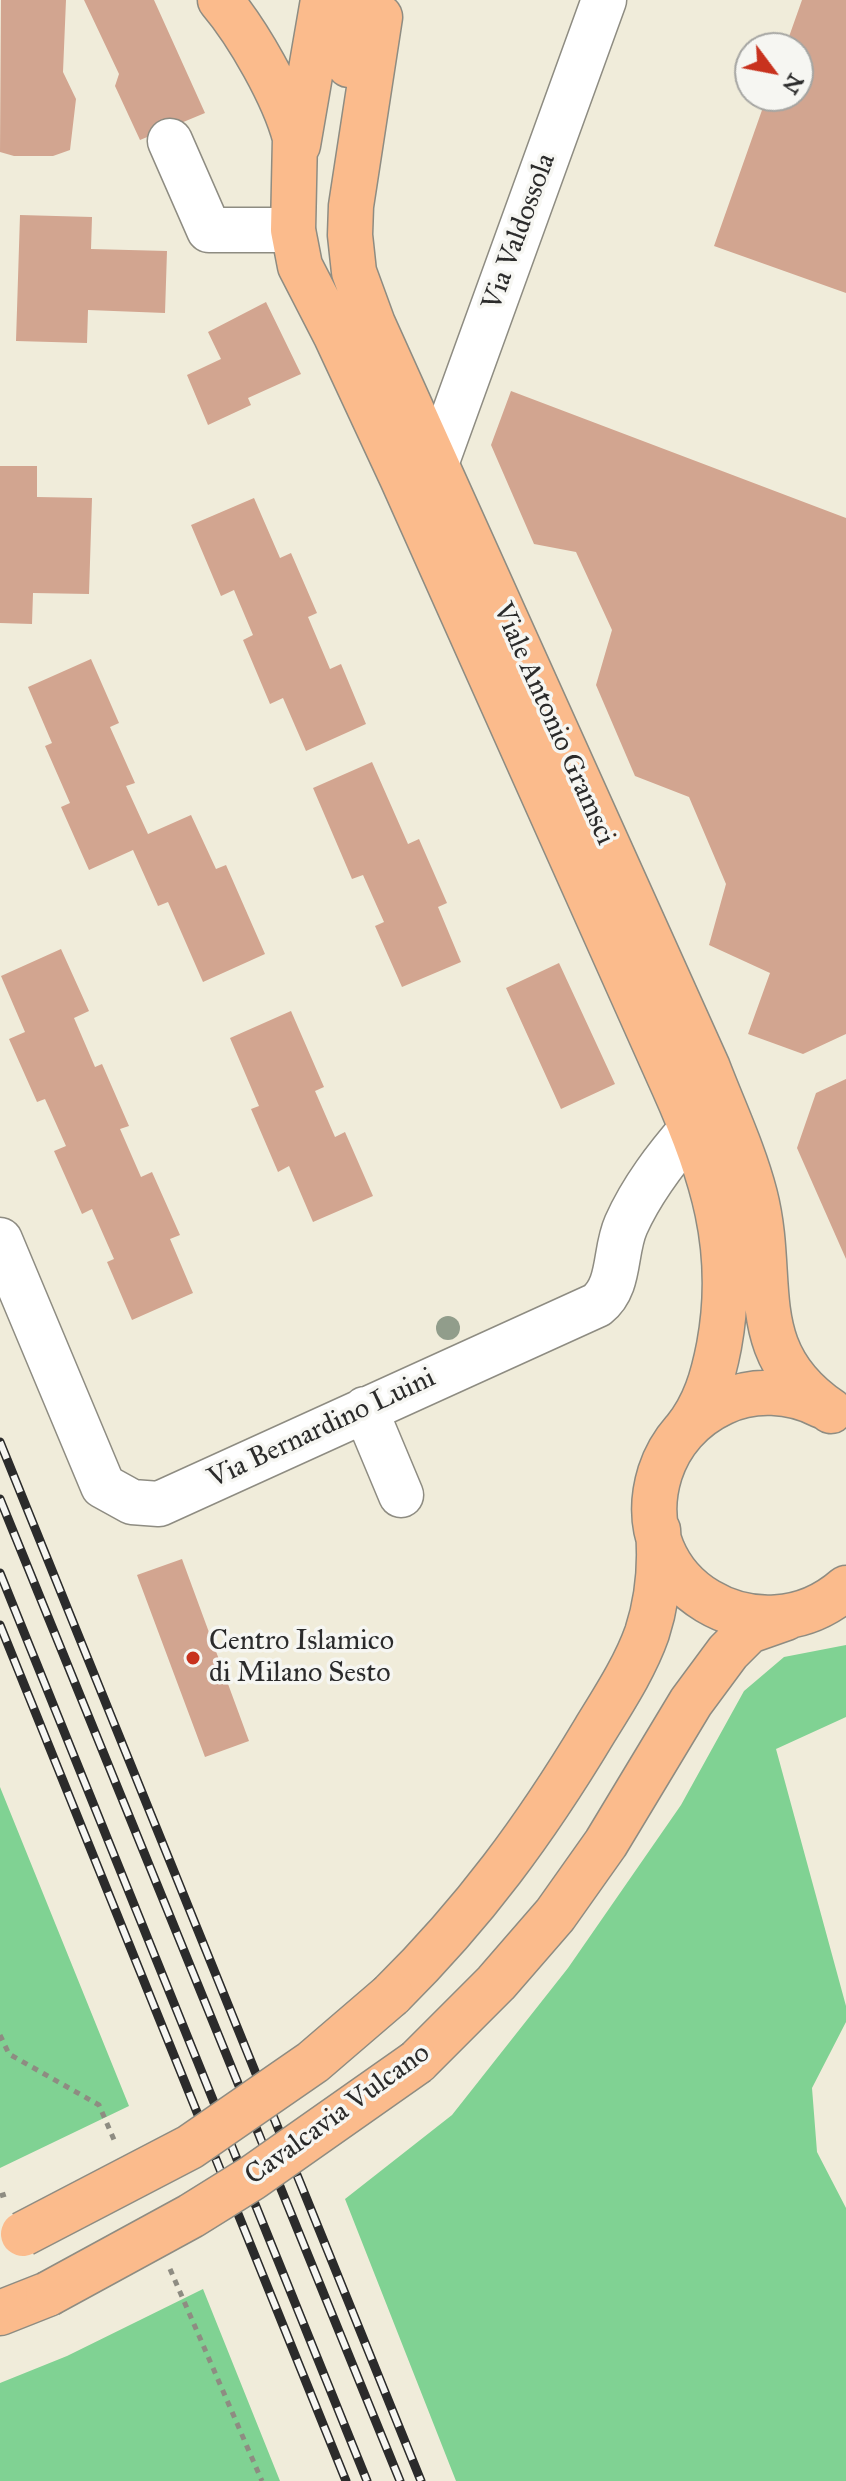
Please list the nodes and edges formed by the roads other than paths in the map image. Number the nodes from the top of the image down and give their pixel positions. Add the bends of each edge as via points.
1 (220, 0) edge
2 (604, 0) edge
3 (343, 3) edge
4 (170, 141) dead end
5 (295, 160) junction
6 (293, 230) junction
7 (436, 464) junction
8 (692, 1128) junction
9 (0, 1240) edge
10 (365, 1409) junction
11 (838, 1417) edge
12 (685, 1430) junction
13 (401, 1495) dead end
14 (658, 1530) junction
15 (846, 1588) edge
16 (813, 1614) edge
17 (11, 2238) edge
18 (0, 2313) edge

1 - 5 main road, Viale Antonio Gramsci via 286,110
2 - 7 street, Via Valdossola
3 - 5 main road, Viale Antonio Gramsci
3 - 7 main road, Viale Antonio Gramsci via 354,26 333,173 331,232 338,262 373,324
4 - 6 street via 209,230
5 - 6 main road, Viale Antonio Gramsci
6 - 8 main road, Viale Antonio Gramsci via 300,266 402,478
7 - 11 main road, Viale Antonio Gramsci via 719,1096 755,1195 766,1306 781,1358 800,1387
8 - 10 street, Via Bernardino Luini via 664,1160 633,1211 603,1300
8 - 12 main road, Viale Antonio Gramsci via 718,1206 725,1278 714,1369 704,1401
9 - 10 street, Via Bernardino Luini via 103,1486 132,1502 159,1504
10 - 13 street
11 - 12 main road via 796,1396 754,1393 719,1404
12 - 14 main road, Viale Antonio Gramsci via 659,1477
14 - 16 main road via 675,1570 706,1601 764,1620
14 - 17 main road, Cavalcavia Vulcano, bridge via 660,1564 653,1608 638,1653 547,1808 456,1928 391,1995 313,2062 190,2147
15 - 16 main road, Cavalcavia Vulcano
16 - 18 main road, Cavalcavia Vulcano, bridge via 749,1631 721,1659 571,1893 496,1983 417,2062 191,2216 48,2294

